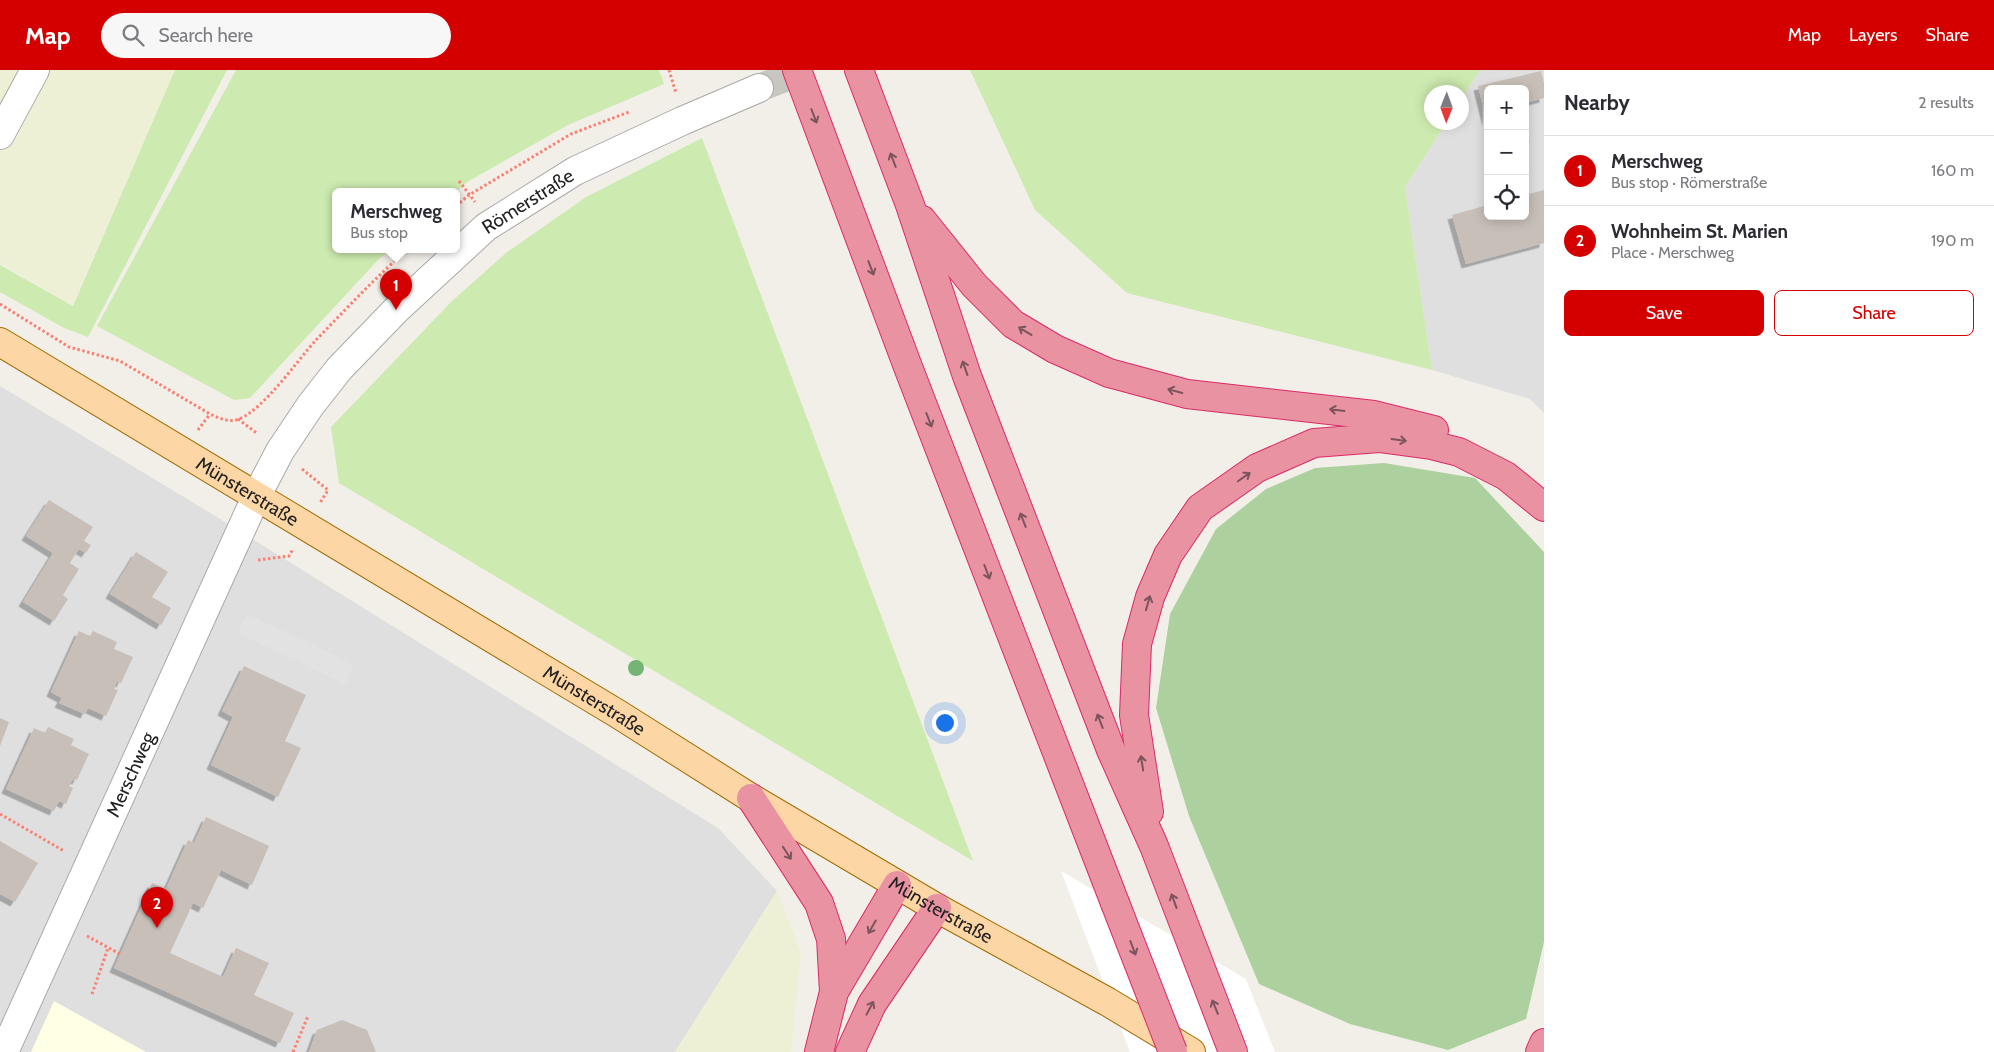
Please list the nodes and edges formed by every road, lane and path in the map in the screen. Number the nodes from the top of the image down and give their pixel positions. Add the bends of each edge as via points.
1 (35, 70) edge
2 (669, 70) edge
3 (797, 70) edge
4 (859, 70) edge
5 (673, 82) dead end
6 (758, 88) tunnel mouth
7 (0, 135) edge
8 (459, 181) dead end
9 (469, 195) dead end
10 (910, 205) junction
11 (460, 251) edge
12 (403, 253) edge
13 (458, 253) edge
14 (0, 304) edge
15 (0, 342) edge
16 (1544, 484) edge
17 (256, 497) junction
18 (1544, 507) edge
19 (751, 798) junction
20 (0, 814) edge
21 (1154, 846) junction
22 (88, 864) junction
23 (897, 885) junction
24 (937, 908) junction
25 (63, 921) junction
26 (108, 948) junction
27 (120, 954) dead end
28 (834, 992) junction
29 (92, 994) dead end
30 (308, 1016) dead end
31 (1544, 1043) edge
32 (4, 1052) edge
33 (294, 1052) edge
34 (819, 1052) edge
35 (850, 1052) edge
36 (1173, 1052) edge
37 (1191, 1052) edge
38 (1233, 1052) edge
39 (1540, 1052) edge

1 - 7 street
2 - 5 path
3 -> 36 highway, bridge
10 -> 4 highway
6 - 11 street, Römerstraße via 575,171 486,227
8 - 9 path
16 -> 10 highway via 1514,461 1468,438 1374,415 1187,394 1109,374 1055,350 1013,324 974,285
21 -> 10 highway via 1111,750 967,376
12 - 14 path via 316,341 260,404 238,419 224,420 210,414 120,361 69,347
13 - 17 street, Römerstraße via 396,310 339,370 280,451
15 - 17 main road, Münsterstraße
17 - 19 main road, Münsterstraße via 618,714
17 - 22 street, Merschweg via 166,700
21 -> 18 highway via 1134,715 1137,644 1150,596 1168,555 1200,508 1257,468 1314,444 1379,438 1459,452 1506,476
19 - 23 main road, Münsterstraße
19 -> 28 highway via 819,903 831,939
20 - 22 path
38 -> 21 highway
22 - 25 street, Merschweg
23 - 24 main road, Münsterstraße
23 -> 28 highway
35 -> 24 highway via 872,1004
24 - 37 main road, Münsterstraße via 1108,1002
25 - 26 path
25 - 32 street, Merschweg
26 - 27 path
26 - 29 path
28 - 34 highway
30 - 33 path
31 - 39 highway

